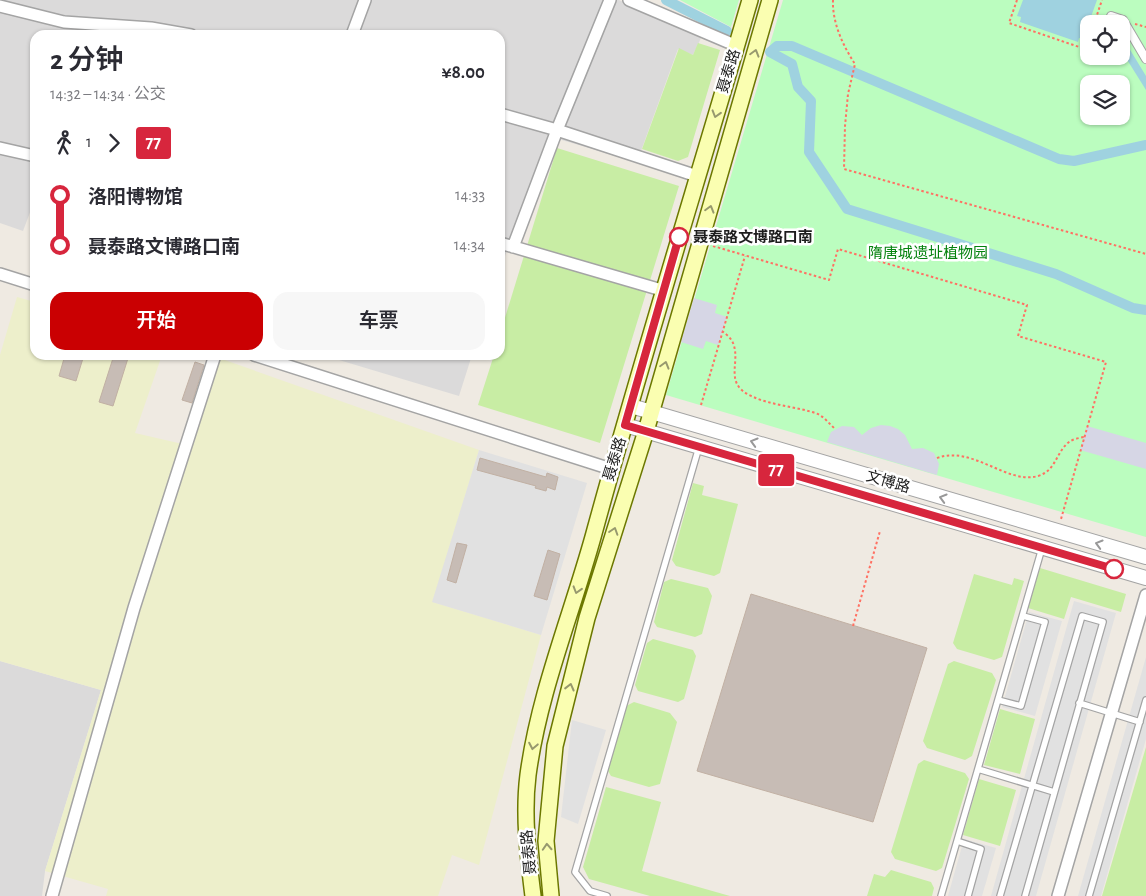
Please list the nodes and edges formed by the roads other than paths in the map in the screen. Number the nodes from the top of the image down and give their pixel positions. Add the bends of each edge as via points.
1 (365, 0) edge
2 (610, 0) edge
3 (629, 0) edge
4 (750, 0) edge
5 (770, 0) edge
6 (0, 6) edge
7 (89, 29) edge
8 (162, 30) edge
9 (354, 30) edge
10 (1130, 32) edge
11 (737, 46) junction
12 (1146, 59) edge
13 (505, 115) edge
14 (557, 130) junction
15 (0, 148) edge
16 (30, 155) edge
17 (697, 176) junction
18 (505, 245) edge
19 (514, 247) junction
20 (0, 274) edge
21 (30, 283) edge
22 (665, 291) junction
23 (213, 360) edge
24 (270, 360) edge
25 (631, 406) junction
26 (651, 412) junction
27 (625, 425) junction
28 (646, 431) junction
29 (698, 447) junction
30 (611, 469) junction
31 (1042, 548) junction
32 (1146, 557) edge
33 (1146, 578) edge
34 (1146, 595) edge
35 (1023, 616) junction
36 (998, 700) junction
37 (1146, 700) edge
38 (1079, 704) junction
39 (1111, 713) junction
40 (1140, 722) junction
41 (978, 769) junction
42 (1032, 786) junction
43 (1054, 792) junction
44 (957, 841) junction
45 (52, 896) edge
46 (533, 896) edge
47 (551, 896) edge
48 (607, 896) edge
49 (940, 896) edge
50 (968, 896) edge
51 (1000, 896) edge
52 (1025, 896) edge
53 (1058, 896) edge
54 (1088, 896) edge

1 - 9 street
2 - 14 street
3 - 11 street
4 - 11 main road, 聂泰路
26 -> 5 main road, 聂泰路
6 - 7 street
7 - 8 street
10 - 12 street
11 -> 17 main road, 聂泰路
13 - 14 street
14 - 17 street
14 - 19 street
15 - 16 street
17 - 22 main road, 聂泰路
18 - 19 street
19 - 22 street
20 - 21 street
22 - 25 main road, 聂泰路
23 - 45 street via 134,608
24 - 30 street
25 - 26 street, 文博路
25 - 27 main road, 聂泰路
26 - 28 main road, 聂泰路
32 -> 26 street, 文博路
27 - 28 street, 文博路
27 - 30 main road, 聂泰路
28 - 29 street, 文博路
47 -> 28 main road, 聂泰路 via 546,841 555,746 587,618
29 - 31 street, 文博路
29 - 48 lane via 575,872 590,891
30 -> 46 main road, 聂泰路 via 552,670 529,768 526,829
31 - 33 street, 文博路
31 - 35 lane
34 - 39 street
35 - 36 lane
35 - 36 lane via 1045,622 1021,706
36 - 41 lane
37 - 40 lane
38 - 39 lane
38 - 42 lane via 1103,622 1082,616
38 - 43 lane
39 - 40 lane
39 - 53 street
40 - 54 lane
41 - 42 lane
41 - 44 lane
42 - 43 lane
42 - 51 lane
43 - 52 lane
44 - 49 lane
44 - 50 lane via 981,849

